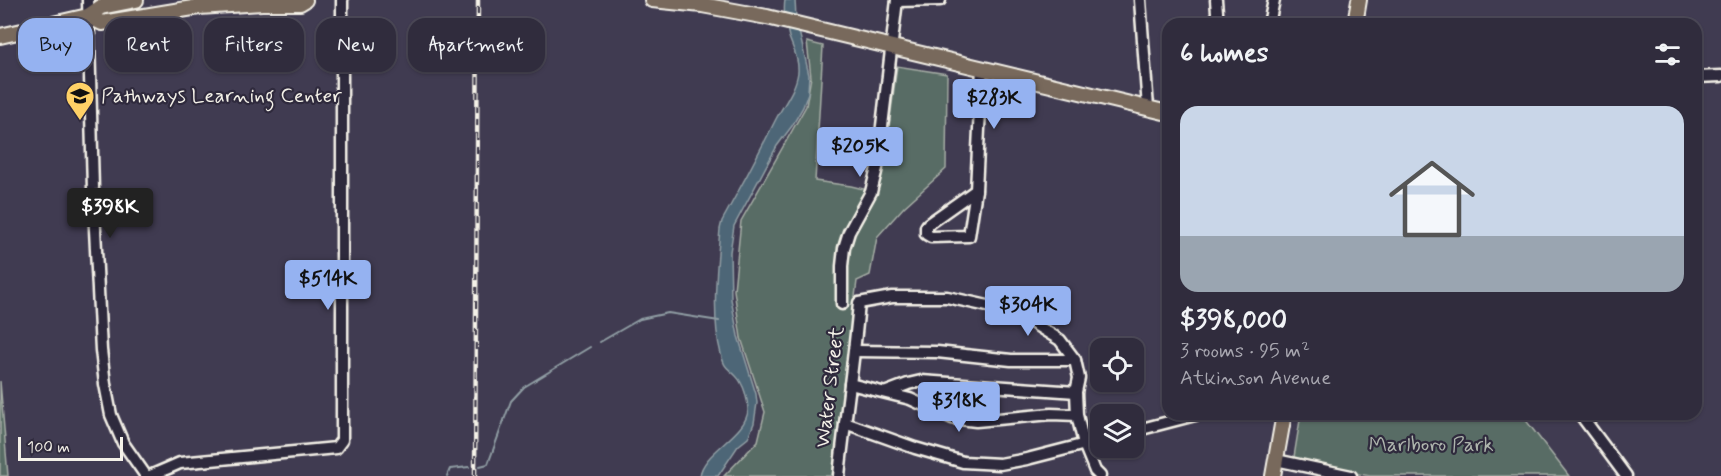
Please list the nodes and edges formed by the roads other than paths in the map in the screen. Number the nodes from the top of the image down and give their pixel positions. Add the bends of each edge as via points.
1 (88, 0) edge
2 (136, 0) edge
3 (304, 0) edge
4 (342, 0) edge
5 (652, 0) edge
6 (659, 0) edge
7 (940, 0) edge
8 (1140, 0) edge
9 (1216, 0) edge
10 (1274, 0) edge
11 (1359, 0) edge
12 (897, 1) edge
13 (205, 3) edge
14 (88, 16) junction
15 (1218, 18) edge
16 (1270, 18) edge
17 (1356, 18) edge
18 (0, 36) edge
19 (892, 47) junction
20 (982, 68) junction
21 (1721, 76) edge
22 (1702, 77) edge
23 (1148, 108) junction
24 (1162, 112) edge
25 (976, 190) junction
26 (843, 304) dead end
27 (855, 351) junction
28 (1075, 360) junction
29 (850, 384) junction
30 (887, 392) junction
31 (1076, 392) junction
32 (1077, 415) junction
33 (1176, 420) edge
34 (1283, 420) edge
35 (1584, 420) edge
36 (844, 423) junction
37 (1144, 428) edge
38 (1090, 443) edge
39 (1084, 444) junction
40 (1276, 460) junction
41 (1094, 474) edge
42 (148, 476) edge
43 (839, 476) edge
44 (1273, 476) edge
45 (1351, 476) edge
46 (1626, 476) edge

1 - 14 street
2 - 14 main road via 100,7
3 - 13 main road
4 - 42 street via 342,440 336,448 180,463
5 - 6 main road
6 - 19 main road via 767,17
7 - 12 street
8 - 23 street
9 - 15 street
10 - 16 street
11 - 17 main road
12 - 19 street, Water Street
13 - 14 main road via 102,23
14 - 18 main road
14 - 42 street via 97,281 105,384 111,415 123,443
19 - 20 main road
19 - 26 street, Water Street via 875,177 844,248
20 - 23 main road
20 - 25 street
21 - 22 street
23 - 24 main road
25 - 25 street via 969,236 926,234 928,224
27 - 28 street
27 - 28 street, Water Street via 860,303 892,297 947,297 1015,312 1060,340
27 - 29 street, Water Street
28 - 31 street via 1079,378
29 - 30 street
29 - 36 street, Water Street
30 - 31 street via 921,381
30 - 32 street via 952,418 976,421
31 - 32 street
32 - 39 street
33 - 37 street
34 - 40 main road
35 - 46 street
36 - 39 street via 963,462 1000,464
36 - 43 street, Water Street
38 - 39 street
39 - 41 street
40 - 44 main road
40 - 45 street

